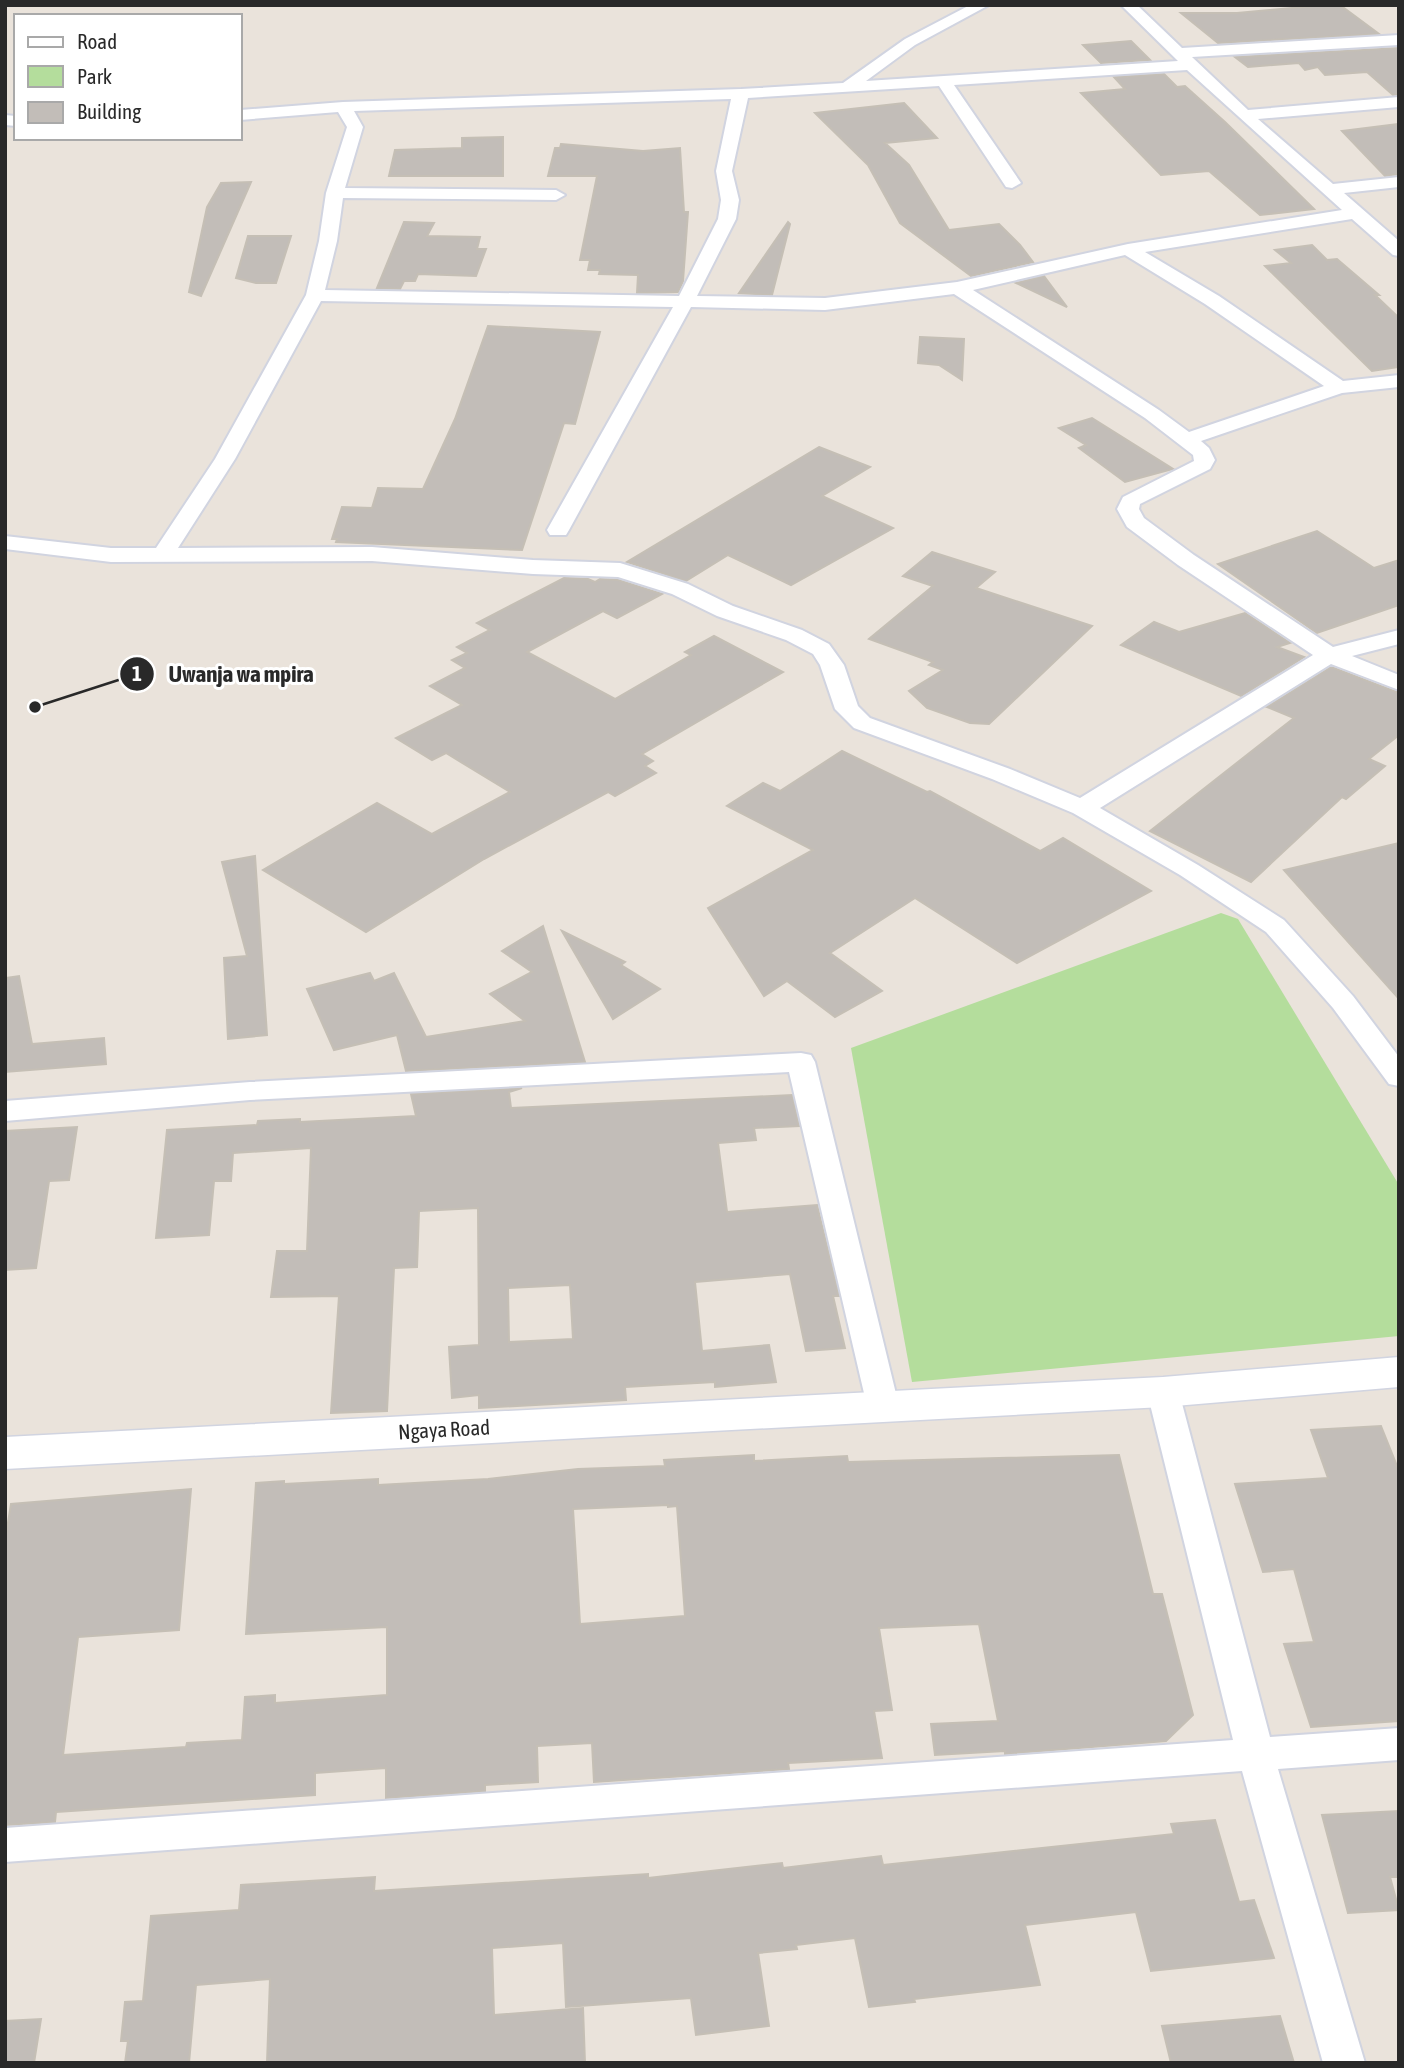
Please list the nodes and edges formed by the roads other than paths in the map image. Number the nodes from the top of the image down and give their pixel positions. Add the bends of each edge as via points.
1 (982, 5) edge
2 (1128, 5) edge
3 (1399, 40) edge
4 (1185, 59) junction
5 (943, 80) junction
6 (849, 86) junction
7 (741, 94) junction
8 (1399, 102) edge
9 (343, 107) junction
10 (242, 115) edge
11 (1244, 115) junction
12 (1399, 182) edge
13 (1012, 183) dead end
14 (1329, 190) junction
15 (335, 194) junction
16 (556, 195) dead end
17 (1355, 213) junction
18 (1128, 249) junction
19 (1399, 251) edge
20 (957, 288) junction
21 (315, 295) junction
22 (685, 302) junction
23 (1399, 381) edge
24 (1339, 387) junction
25 (1188, 439) junction
26 (558, 530) dead end
27 (5, 542) edge
28 (162, 556) junction
29 (1399, 638) edge
30 (1329, 655) junction
31 (1399, 683) edge
32 (1082, 808) junction
33 (1399, 1077) edge
34 (5, 1111) edge
35 (1399, 1372) edge
36 (1163, 1392) junction
37 (883, 1406) junction
38 (5, 1453) edge
39 (1399, 1744) edge
40 (1255, 1753) junction
41 (5, 1845) edge
42 (1344, 2063) edge

1 - 6 street via 910,42
2 - 4 street
3 - 4 street
4 - 5 street
4 - 11 street
5 - 6 street
5 - 13 street
6 - 7 street
7 - 9 street
7 - 22 street via 724,171 730,200 727,219
8 - 11 street
9 - 10 street
9 - 15 street via 355,127
11 - 14 street
12 - 14 street
14 - 17 street
15 - 16 street
15 - 21 street
17 - 18 street
17 - 19 street
18 - 20 street
18 - 24 street
20 - 22 street via 825,304
20 - 25 street
21 - 22 street
21 - 28 street via 225,459
22 - 26 street
23 - 24 street
24 - 25 street
25 - 30 street via 1202,452 1203,465 1129,501 1135,522 1185,561
27 - 28 street via 75,552
28 - 32 street via 372,554 620,570 680,589 821,649 832,665 847,709 862,723
29 - 30 street
30 - 31 street
30 - 32 street
32 - 33 street via 1275,926 1343,1002
34 - 37 street via 250,1091 801,1062
35 - 36 street, Ngaya Road
36 - 37 street, Ngaya Road
36 - 40 street
37 - 38 street, Ngaya Road
39 - 40 street
40 - 41 street
40 - 42 street

